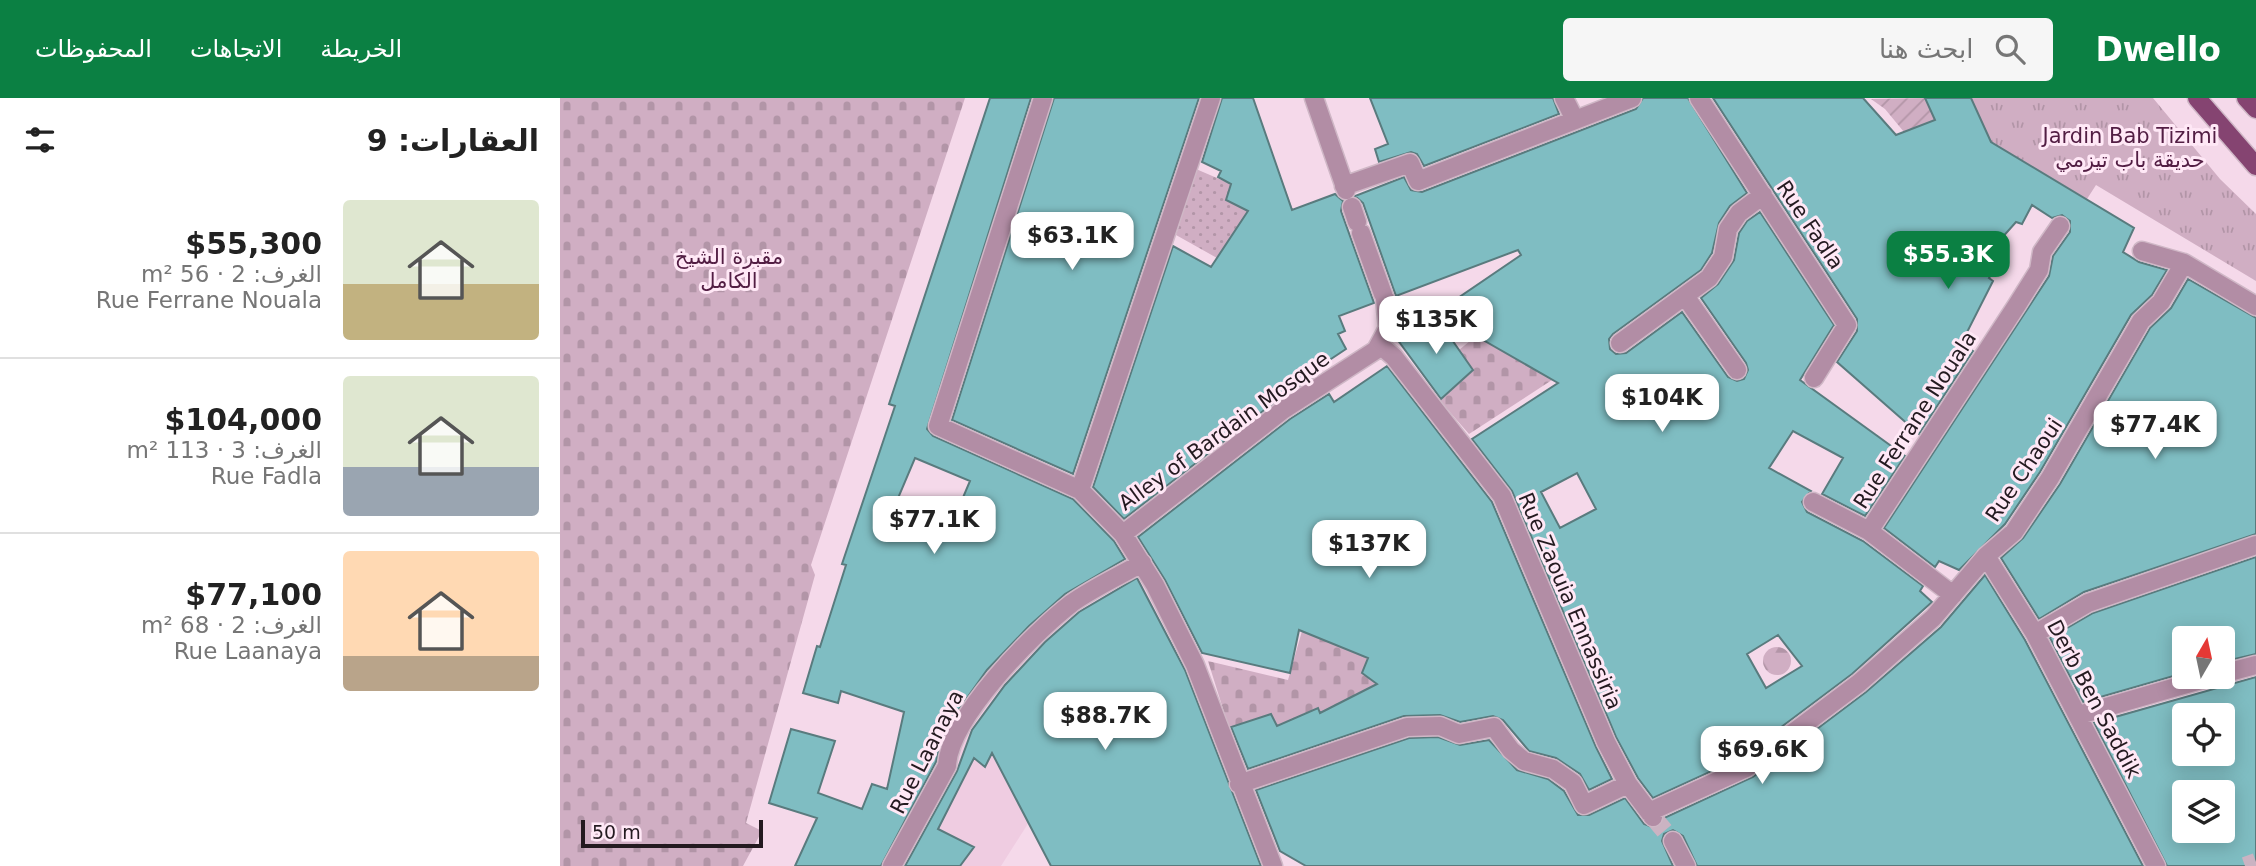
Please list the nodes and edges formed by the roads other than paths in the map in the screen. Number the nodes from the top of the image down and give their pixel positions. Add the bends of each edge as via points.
1 (1043, 98) edge
2 (1211, 98) edge
3 (1314, 98) edge
4 (1564, 98) edge
5 (1632, 98) edge
6 (1699, 98) edge
7 (2197, 98) edge
8 (2246, 98) edge
9 (2256, 109) edge
10 (1575, 120) junction
11 (2256, 166) edge
12 (1763, 195) junction
13 (1352, 208) junction
14 (2060, 226) dead end
15 (2142, 251) dead end
16 (2184, 263) junction
17 (1685, 296) junction
18 (2256, 306) edge
19 (1620, 342) dead end
20 (1380, 345) junction
21 (1738, 370) dead end
22 (1814, 379) dead end
23 (1080, 490) junction
24 (1812, 502) dead end
25 (1869, 531) junction
26 (1124, 534) junction
27 (2256, 545) edge
28 (1986, 556) junction
29 (1142, 563) junction
30 (1953, 594) junction
31 (2035, 634) junction
32 (2256, 665) edge
33 (2235, 671) edge
34 (2172, 688) edge
35 (2079, 715) junction
36 (1240, 784) junction
37 (1628, 784) junction
38 (1651, 815) joint
39 (1673, 841) tunnel mouth
40 (1276, 864) edge
41 (892, 866) edge
42 (1686, 866) edge
43 (2156, 866) edge

1 - 23 street via 938,426
2 - 23 street
3 - 13 street
4 - 10 street
5 - 10 street
6 - 12 street, Rue Fadla
7 - 11 main road
8 - 9 main road
10 - 13 street via 1418,181 1410,163
12 - 17 street via 1728,229 1723,257 1709,278
12 - 22 street, Rue Fadla via 1847,325
13 - 20 street via 1390,321
14 - 25 street, Rue Ferrane Nouala via 2042,252 2039,270
15 - 16 street
16 - 18 street
16 - 28 street, Rue Chaoui via 2161,302 2141,321 2014,532
17 - 19 street
17 - 21 street
20 - 26 street, Alley of Bardain Mosque via 1283,410
20 - 37 street, Rue Zaouia Ennassiria via 1403,367 1502,496 1600,730
23 - 26 street
24 - 25 street
25 - 30 street
26 - 29 street
27 - 31 street via 2088,603
28 - 30 street, Rue Chaoui
28 - 31 street, Derb Ben Saddik
29 - 36 street via 1195,664
29 - 41 street, Rue Laanaya via 1073,603 986,688 947,752 947,766
30 - 38 street, Rue Chaoui via 1933,618 1858,683 1746,768
31 - 35 street, Derb Ben Saddik
32 - 33 street
34 - 35 street
35 - 43 street, Derb Ben Saddik
36 - 37 street via 1406,727 1440,726 1459,734 1494,727 1524,761 1553,769 1573,783 1584,805
36 - 40 street
37 - 38 street, Rue Zaouia Ennassiria
39 - 42 street

